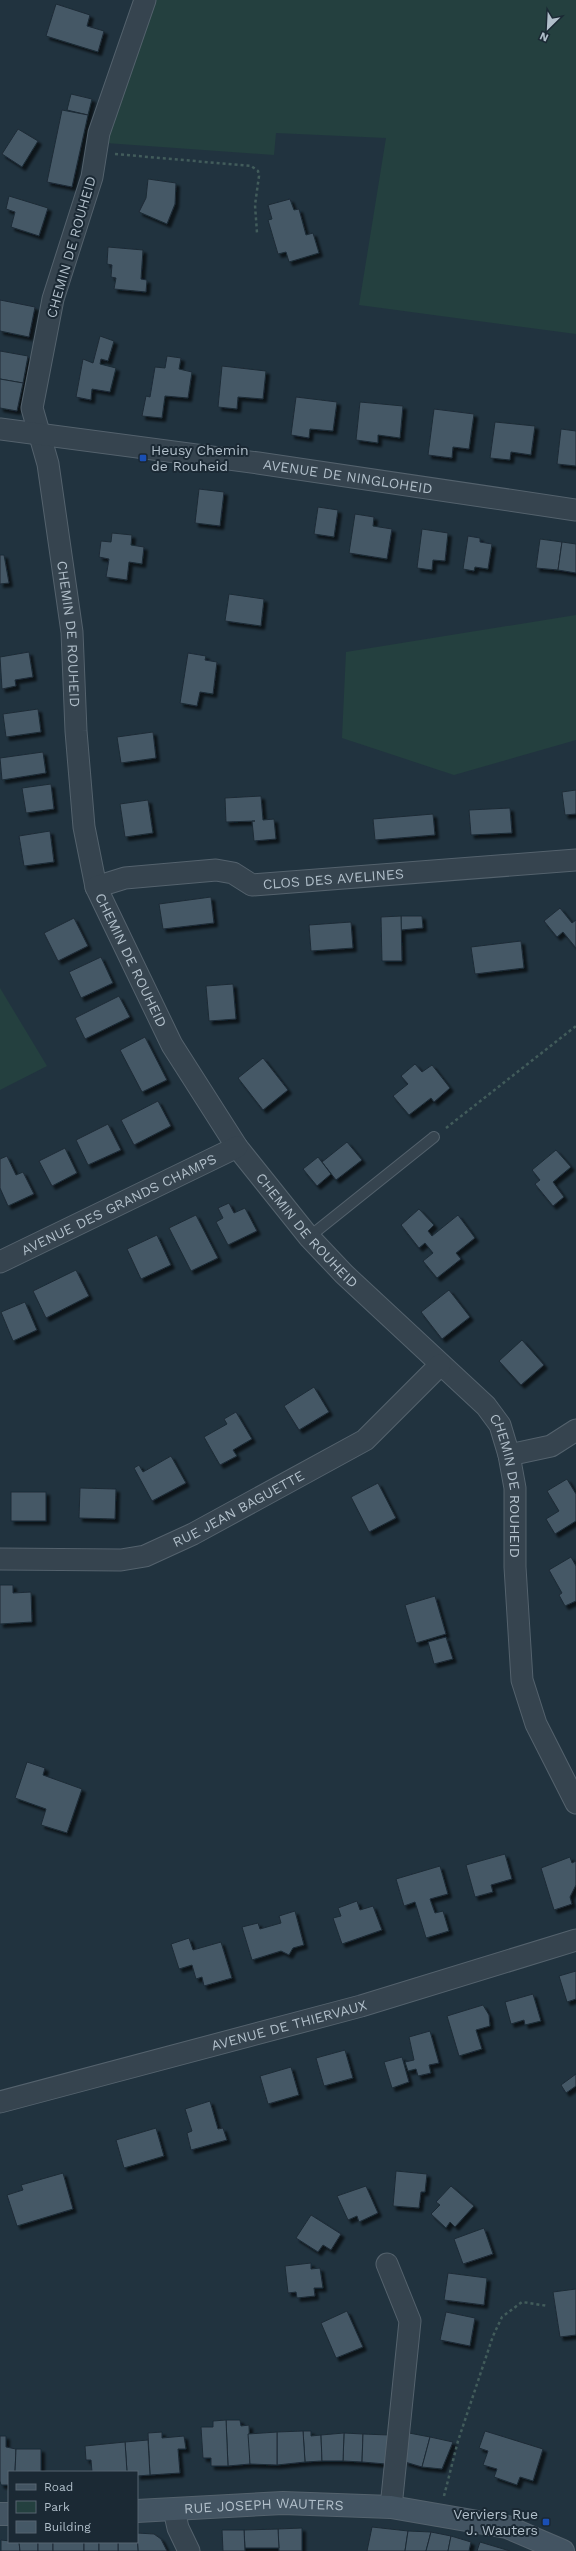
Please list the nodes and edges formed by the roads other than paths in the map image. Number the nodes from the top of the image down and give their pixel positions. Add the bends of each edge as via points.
1 (146, 0) edge
2 (0, 429) edge
3 (38, 433) junction
4 (576, 510) edge
5 (576, 860) edge
6 (96, 887) junction
7 (434, 1137) road end
8 (237, 1148) junction
9 (309, 1237) junction
10 (0, 1262) edge
11 (440, 1366) junction
12 (576, 1430) edge
13 (509, 1455) junction
14 (0, 1560) edge
15 (576, 1803) edge
16 (576, 1940) edge
17 (0, 2102) edge
18 (387, 2264) dead end
19 (391, 2507) junction
20 (174, 2510) junction
21 (138, 2511) edge
22 (189, 2551) edge
23 (563, 2551) edge

1 - 3 street, CHEMIN DE ROUHEID via 99,133 92,177 53,299 32,408
2 - 3 street, AVENUE DE NINGLOHEID
3 - 4 street, AVENUE DE NINGLOHEID
3 - 6 street, CHEMIN DE ROUHEID via 48,464 72,632 76,732 84,827
5 - 6 street, CLOS DES AVELINES via 252,885 233,873 216,870 125,878
6 - 8 street, CHEMIN DE ROUHEID via 172,1045
7 - 9 lane
8 - 9 street, CHEMIN DE ROUHEID
8 - 10 street, AVENUE DES GRANDS CHAMPS
9 - 11 street, CHEMIN DE ROUHEID
11 - 13 street, CHEMIN DE ROUHEID via 486,1406 500,1425
11 - 14 street, RUE JEAN BAGUETTE via 365,1440 193,1534 145,1556 122,1560
12 - 13 street via 551,1446
13 - 15 street, CHEMIN DE ROUHEID via 515,1488 515,1567 522,1680 536,1724
16 - 17 street, AVENUE DE THIERVAUX via 361,2006
18 - 19 street via 410,2321
19 - 20 street, RUE JOSEPH WAUTERS via 283,2504
19 - 23 street, RUE JOSEPH WAUTERS via 507,2527
20 - 21 street, RUE JOSEPH WAUTERS
20 - 22 street via 178,2528

